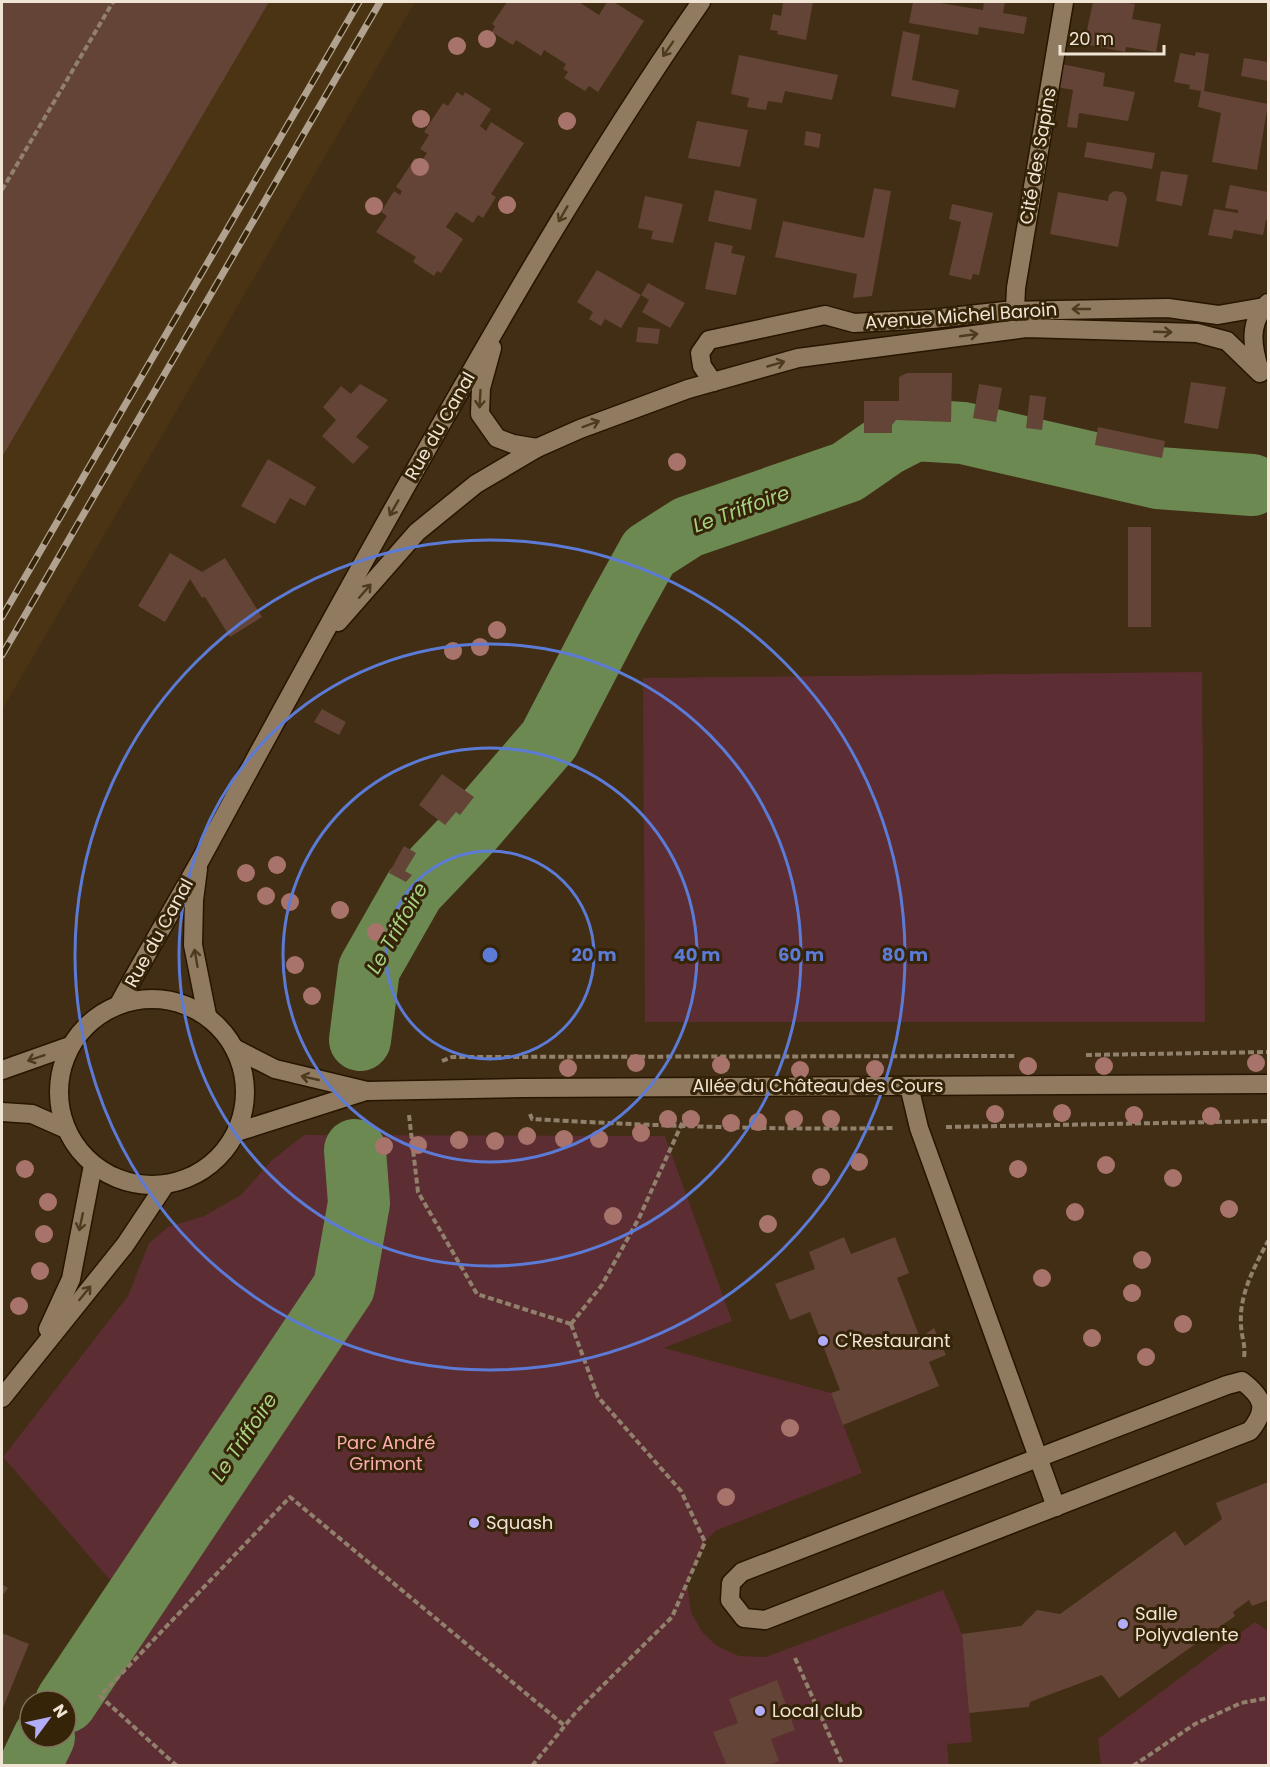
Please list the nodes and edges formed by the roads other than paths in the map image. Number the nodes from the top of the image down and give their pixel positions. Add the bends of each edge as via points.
1 (701, 2) edge
2 (1064, 2) edge
3 (1266, 305) edge
4 (1015, 310) junction
5 (500, 322) junction
6 (1264, 377) edge
7 (713, 382) junction
8 (537, 448) junction
9 (313, 651) junction
10 (199, 861) junction
11 (119, 1004) junction
12 (207, 1016) junction
13 (70, 1046) junction
14 (234, 1048) junction
15 (2, 1070) edge
16 (1269, 1084) edge
17 (909, 1086) junction
18 (368, 1091) junction
19 (2, 1112) edge
20 (66, 1129) junction
21 (237, 1132) junction
22 (93, 1165) junction
23 (165, 1185) junction
24 (35, 1355) junction
25 (2, 1398) edge
26 (1039, 1458) junction
27 (1056, 1507) junction

1 -> 5 street, Rue du Canal via 578,188
2 - 4 street, Cité des Sapins
3 -> 4 street, Avenue Michel Baroin via 1218,315 1168,308
3 - 6 street via 1253,330 1252,350
4 - 7 street, Avenue Michel Baroin via 854,323 825,315 710,340 700,353 702,366
5 -> 8 street via 481,388 480,414 497,438
5 -> 9 street, Rue du Canal
7 -> 6 street, Avenue Michel Baroin via 798,358 1026,328 1197,333 1227,341
8 -> 7 street, Avenue Michel Baroin
9 -> 8 street, Avenue Michel Baroin via 417,532 476,484
9 - 10 street, Rue du Canal
10 - 11 street, Rue du Canal
12 -> 10 street, Rue du Canal via 194,945
11 - 12 street via 159,999 179,1002
11 - 13 street via 83,1028
12 - 14 street
13 -> 15 street
13 - 20 street via 60,1073 59,1102
18 -> 14 street, Allée du Château des Cours via 275,1070
14 - 21 street via 244,1075 245,1104
16 - 17 street, Allée du Château des Cours
17 - 18 street, Allée du Château des Cours
17 - 26 street via 919,1128
18 - 21 street, Allée du Château des Cours
19 - 20 street via 32,1114
20 - 22 street
21 - 23 street via 219,1157 195,1175
22 - 23 street via 115,1178 140,1185
22 -> 24 street via 71,1279
24 -> 23 street via 125,1245
24 - 25 street
26 - 27 street
26 - 27 street via 1242,1381 1262,1404 1261,1418 1250,1431
26 - 27 street via 742,1572 731,1583 730,1600 744,1618 765,1620

